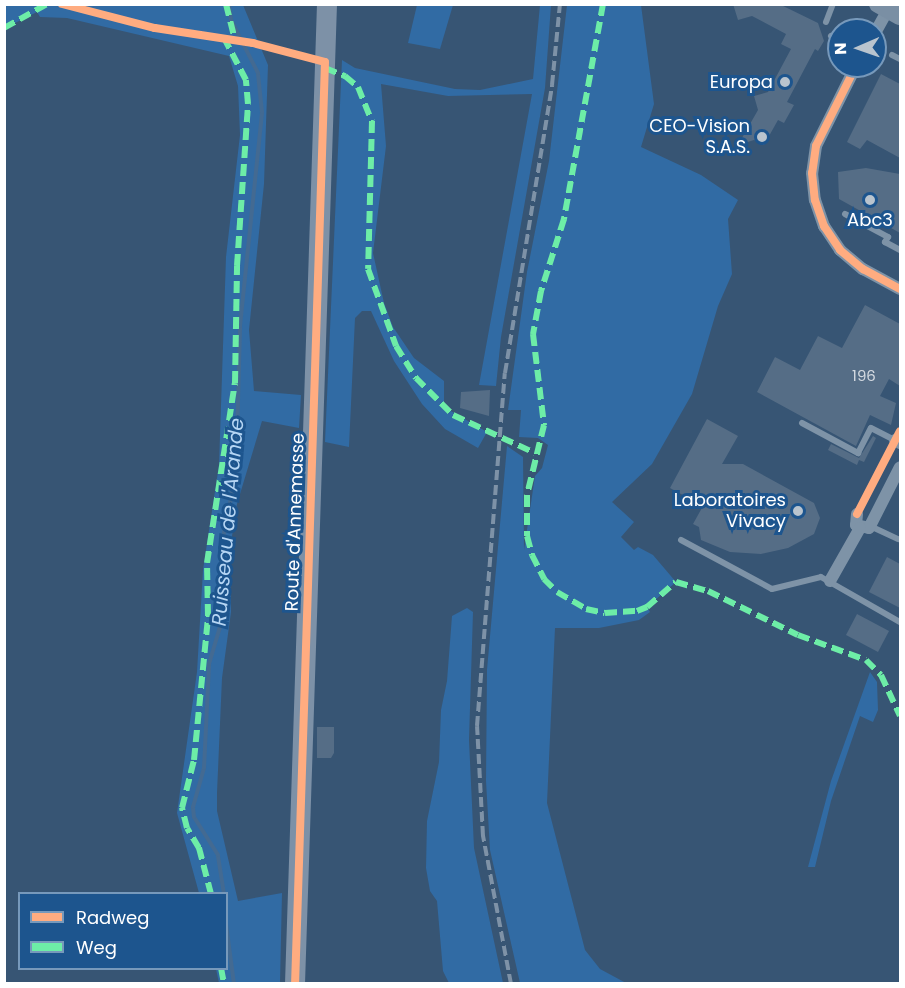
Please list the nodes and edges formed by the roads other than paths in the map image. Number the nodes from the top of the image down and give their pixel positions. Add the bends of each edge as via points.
1 (327, 4) edge
2 (833, 4) edge
3 (826, 22) dead end
4 (892, 55) dead end
5 (900, 59) edge
6 (850, 78) edge
7 (845, 214) dead end
8 (900, 250) edge
9 (900, 289) edge
10 (802, 423) dead end
11 (898, 441) edge
12 (900, 467) edge
13 (857, 514) dead end
14 (865, 527) junction
15 (898, 539) dead end
16 (681, 540) dead end
17 (830, 581) junction
18 (900, 622) edge
19 (295, 984) edge

1 - 19 main road, Route d'Annemasse
2 - 3 lane
4 - 5 lane
6 - 9 street via 820,135 812,180 817,208 831,239 851,260
7 - 8 lane via 888,237 885,242
10 - 11 lane via 858,453 871,428
12 - 14 street
13 - 14 street via 855,521
14 - 15 lane
14 - 17 street
16 - 17 lane via 772,589 814,578
17 - 18 lane

